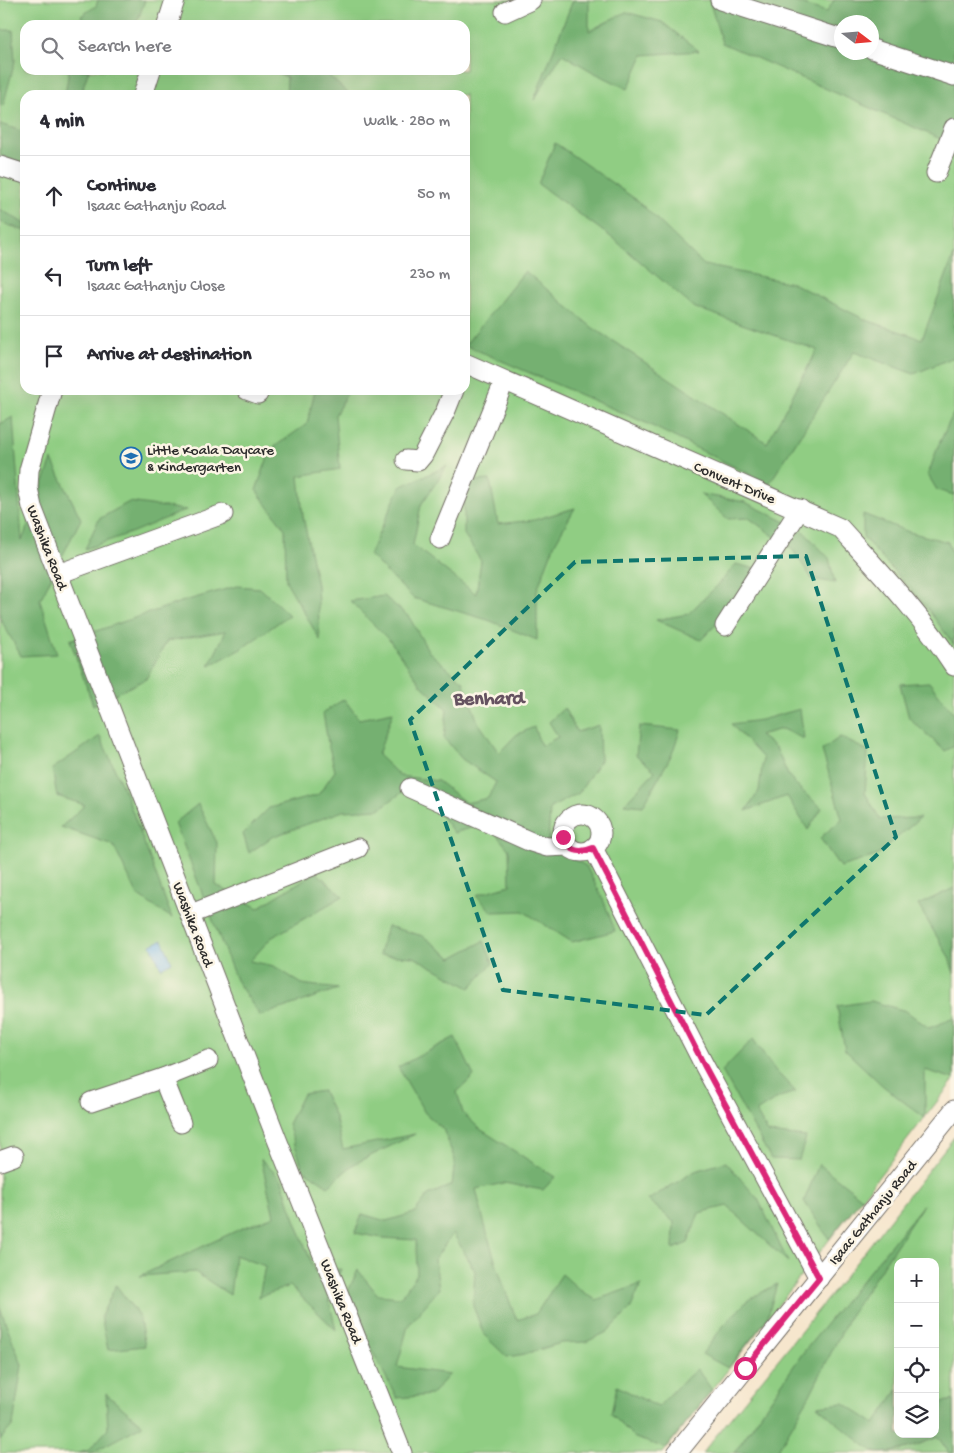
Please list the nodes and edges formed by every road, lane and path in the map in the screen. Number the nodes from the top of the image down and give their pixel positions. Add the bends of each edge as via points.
1 (176, 0) edge
2 (531, 0) edge
3 (720, 0) edge
4 (505, 12) dead end
5 (169, 20) edge
6 (834, 36) edge
7 (879, 51) edge
8 (149, 75) edge
9 (954, 76) edge
10 (145, 90) edge
11 (954, 128) edge
12 (0, 166) edge
13 (20, 172) edge
14 (936, 173) dead end
15 (470, 365) edge
16 (504, 382) junction
17 (51, 395) edge
18 (452, 395) edge
19 (406, 460) dead end
20 (800, 509) junction
21 (224, 514) dead end
22 (440, 539) dead end
23 (58, 574) junction
24 (724, 626) dead end
25 (954, 666) edge
26 (410, 788) dead end
27 (567, 846) junction
28 (358, 848) dead end
29 (593, 848) junction
30 (190, 914) junction
31 (208, 1060) dead end
32 (163, 1078) junction
33 (91, 1102) dead end
34 (954, 1110) edge
35 (181, 1123) dead end
36 (819, 1278) junction
37 (402, 1453) edge
38 (677, 1453) edge

1 - 5 street
2 - 4 street
3 - 6 street
7 - 9 street
8 - 10 street
11 - 14 street
12 - 13 street
15 - 16 street, Convent Drive
16 - 20 street, Convent Drive
16 - 22 street
17 - 23 street, Washika Road via 29,470 28,488
18 - 19 street via 423,456 418,461
20 - 24 street
20 - 25 street, Convent Drive via 840,528 941,646
21 - 23 street
23 - 30 street, Washika Road
26 - 27 street via 531,842 547,847
27 - 29 street via 584,852
27 - 29 street via 563,827 576,814 586,814 593,817 601,830 600,839
28 - 30 street
29 - 36 street via 704,1065
30 - 37 street, Washika Road
31 - 32 street
32 - 33 street
32 - 35 street
34 - 36 street, Isaac Gathanju Road
36 - 38 street, Isaac Gathanju Road

